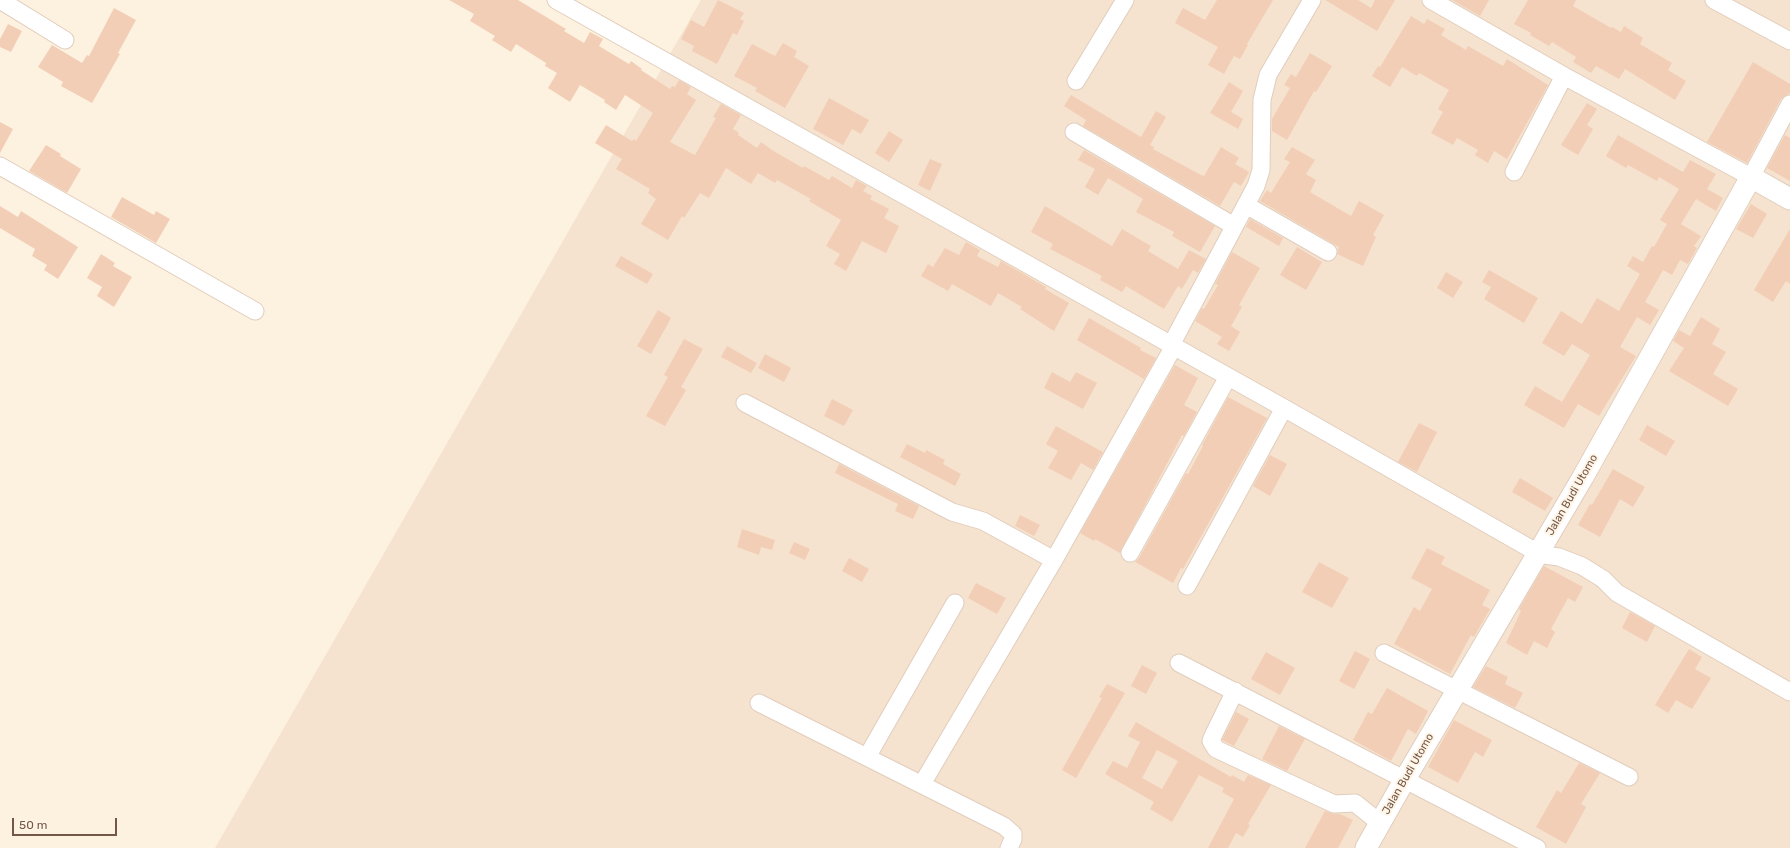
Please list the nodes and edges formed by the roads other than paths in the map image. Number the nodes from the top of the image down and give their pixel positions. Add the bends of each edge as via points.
1 (0, 0) edge
2 (556, 0) edge
3 (1125, 0) edge
4 (1312, 0) edge
5 (1431, 0) edge
6 (1714, 0) edge
7 (65, 40) dead end
8 (1790, 41) edge
9 (1564, 76) junction
10 (1076, 81) dead end
11 (1790, 104) edge
12 (1074, 132) dead end
13 (0, 166) edge
14 (1514, 172) dead end
15 (1751, 177) junction
16 (1790, 199) edge
17 (1246, 205) junction
18 (1234, 226) junction
19 (1328, 252) dead end
20 (255, 311) dead end
21 (1172, 345) junction
22 (1228, 377) junction
23 (745, 403) dead end
24 (1284, 408) junction
25 (1130, 553) dead end
26 (1538, 553) junction
27 (1054, 560) junction
28 (1186, 586) dead end
29 (955, 603) dead end
30 (1384, 653) dead end
31 (1179, 663) dead end
32 (1458, 689) junction
33 (1235, 691) junction
34 (1790, 692) edge
35 (759, 703) dead end
36 (867, 756) junction
37 (1629, 777) dead end
38 (1405, 779) junction
39 (922, 784) junction
40 (1380, 823) junction
41 (1009, 848) edge
42 (1366, 848) edge
43 (1537, 848) edge

1 - 7 street
2 - 21 street
3 - 10 street
4 - 17 street via 1268,75 1262,100 1261,170
5 - 9 street
6 - 8 street
9 - 14 street
9 - 15 street
11 - 15 street
12 - 18 street
13 - 20 street
15 - 16 street
15 - 26 street, Jalan Budi Utomo
17 - 18 street
17 - 19 street
18 - 21 street
21 - 22 street
21 - 27 street
22 - 24 street
22 - 25 street
23 - 27 street via 952,512 983,521
24 - 26 street
24 - 28 street
26 - 32 street, Jalan Budi Utomo
26 - 34 street via 1559,557 1582,566 1603,579 1617,594
27 - 39 street
29 - 36 street
30 - 32 street
31 - 33 street
32 - 37 street
32 - 38 street, Jalan Budi Utomo
33 - 38 street
33 - 40 street via 1211,741 1216,749 1334,804 1355,803
35 - 36 street
36 - 39 street
38 - 40 street, Jalan Budi Utomo
38 - 43 street
39 - 41 street via 1010,830 1013,839
40 - 42 street, Jalan Budi Utomo

